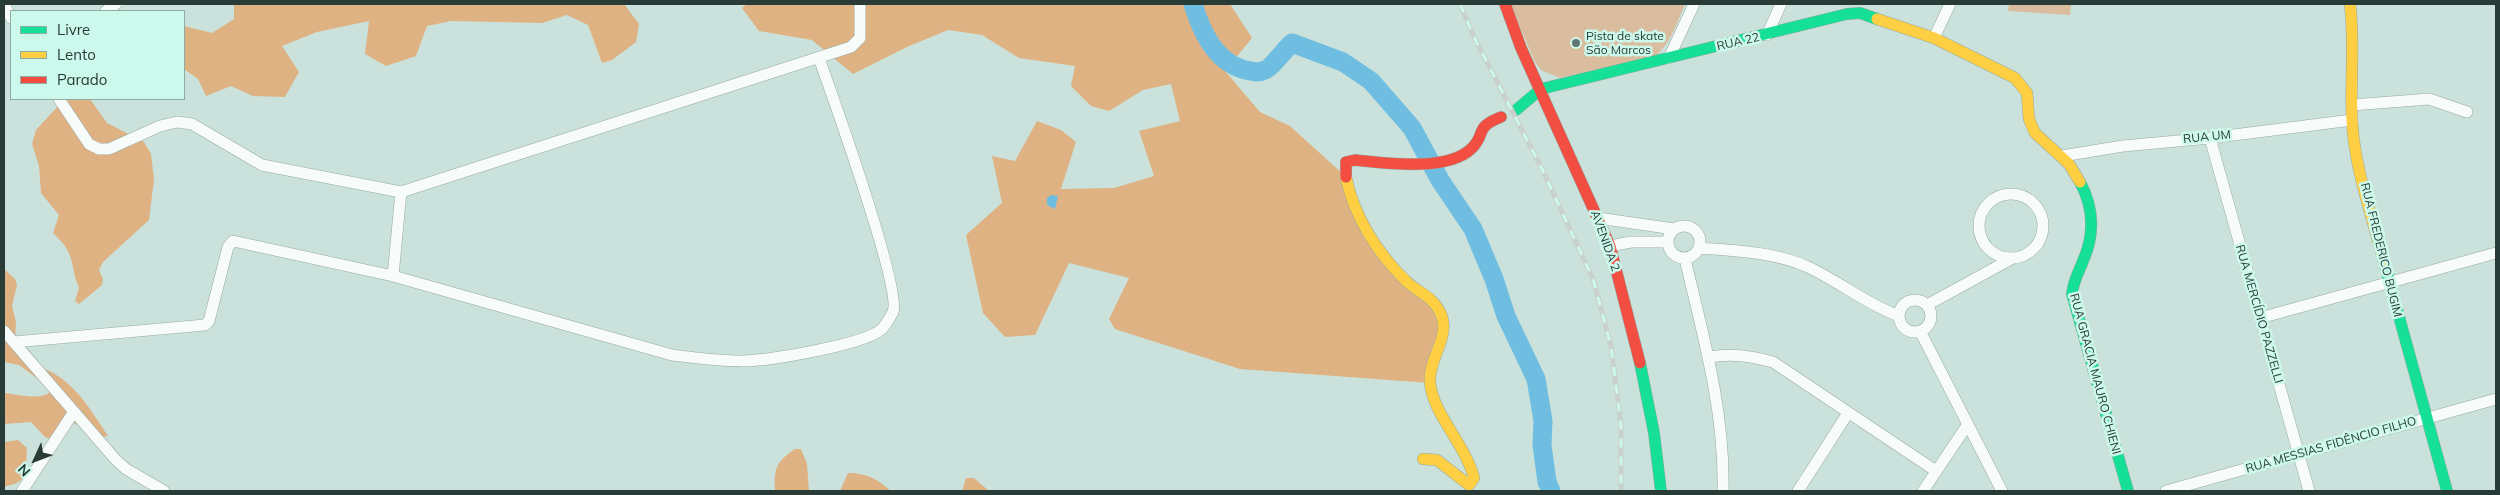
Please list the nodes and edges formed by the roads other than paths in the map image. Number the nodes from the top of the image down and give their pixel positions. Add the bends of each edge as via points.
1 (4, 4) edge
2 (860, 4) edge
3 (1505, 4) edge
4 (1694, 4) edge
5 (1781, 4) edge
6 (1950, 4) edge
7 (2350, 4) edge
8 (1862, 9) edge
9 (10, 16) edge
10 (1767, 35) junction
11 (1934, 38) junction
12 (819, 58) junction
13 (1669, 58) junction
14 (1541, 89) junction
15 (59, 100) edge
16 (2352, 104) junction
17 (1516, 110) dead end
18 (2466, 112) dead end
19 (1501, 117) dead end
20 (2352, 120) junction
21 (2210, 138) junction
22 (2062, 156) junction
23 (401, 192) junction
24 (1598, 218) junction
25 (1674, 229) junction
26 (1667, 242) junction
27 (1610, 246) junction
28 (1699, 248) junction
29 (2496, 253) edge
30 (1685, 258) junction
31 (2014, 258) junction
32 (393, 276) junction
33 (2389, 282) junction
34 (1927, 305) junction
35 (1899, 316) junction
36 (2260, 318) junction
37 (4, 331) edge
38 (1920, 331) junction
39 (14, 342) junction
40 (1709, 358) junction
41 (2496, 399) edge
42 (73, 413) junction
43 (1848, 413) junction
44 (2426, 418) junction
45 (1968, 424) junction
46 (2298, 453) junction
47 (1423, 459) dead end
48 (1936, 471) junction
49 (22, 491) edge
50 (164, 491) edge
51 (1660, 491) edge
52 (1723, 491) edge
53 (1798, 491) edge
54 (1923, 491) edge
55 (2002, 491) edge
56 (2128, 491) edge
57 (2166, 491) edge
58 (2309, 491) edge
59 (2447, 491) edge

1 - 9 street
2 - 12 street via 860,38 857,43
3 - 14 street, AVENIDA 2
4 - 13 street
5 - 10 street
6 - 11 street
7 - 16 street, RUA FREDERICO BUGIM via 2354,35
8 - 10 street, RUA 22
8 - 11 street, RUA 22
10 - 13 street, RUA 22
11 - 22 street, RUA GRACIA MAURO CHIENI via 2015,78 2029,98 2030,125 2035,135
12 - 23 street
12 - 32 street via 872,214 893,291 894,310 882,328 810,353 718,361 672,355
13 - 14 street, RUA 22
14 - 17 street
14 - 24 street, AVENIDA 2
15 - 23 street via 89,144 99,149 109,149 160,126 176,122 192,124 262,165
16 - 18 street via 2429,99
16 - 20 street, RUA FREDERICO BUGIM
19 - 47 street via 1486,123 1472,148 1460,156 1413,164 1346,162 1344,175 1352,202 1372,239 1407,283 1432,299 1445,319 1443,339 1432,360 1430,383 1435,401 1472,463 1474,478 1469,485 1460,482 1441,461
20 - 21 street, RUA UM
20 - 33 street, RUA FREDERICO BUGIM via 2359,163
21 - 22 street, RUA UM via 2123,146
21 - 36 street, RUA MERCÍDIO PAZZELLI
22 - 56 street, RUA GRACIA MAURO CHIENI via 2076,172 2089,200 2091,237 2083,262 2072,281 2072,294
23 - 32 street
24 - 25 street
24 - 27 street, AVENIDA 2
25 - 26 street
25 - 28 street via 1687,226 1694,229 1698,234
26 - 27 street via 1631,242
26 - 30 street via 1672,254
27 - 51 street, AVENIDA 2 via 1639,356 1654,433
28 - 30 street via 1691,257
28 - 35 street via 1782,257 1809,267 1876,307
29 - 33 street
30 - 40 street
31 - 31 street via 2024,255 2038,242 2042,222 2034,204 2027,198 2006,194 1996,197 1981,213 1980,235 1994,253
31 - 34 street
32 - 39 street via 233,241 228,246 209,321 205,325
33 - 36 street
33 - 44 street, RUA FREDERICO BUGIM
34 - 35 street via 1920,300 1906,303
34 - 38 street via 1931,320
35 - 38 street via 1906,329
36 - 46 street, RUA MERCÍDIO PAZZELLI
37 - 39 street
38 - 45 street
39 - 42 street
40 - 43 street via 1727,354 1773,362
40 - 52 street via 1719,413
41 - 44 street, RUA MESSIAS FIDÊNCIO FILHO
42 - 49 street
42 - 50 street via 126,469
43 - 48 street
43 - 53 street
44 - 46 street, RUA MESSIAS FIDÊNCIO FILHO
44 - 59 street, RUA FREDERICO BUGIM
45 - 48 street
45 - 55 street
46 - 57 street, RUA MESSIAS FIDÊNCIO FILHO
46 - 58 street, RUA MERCÍDIO PAZZELLI
48 - 54 street

